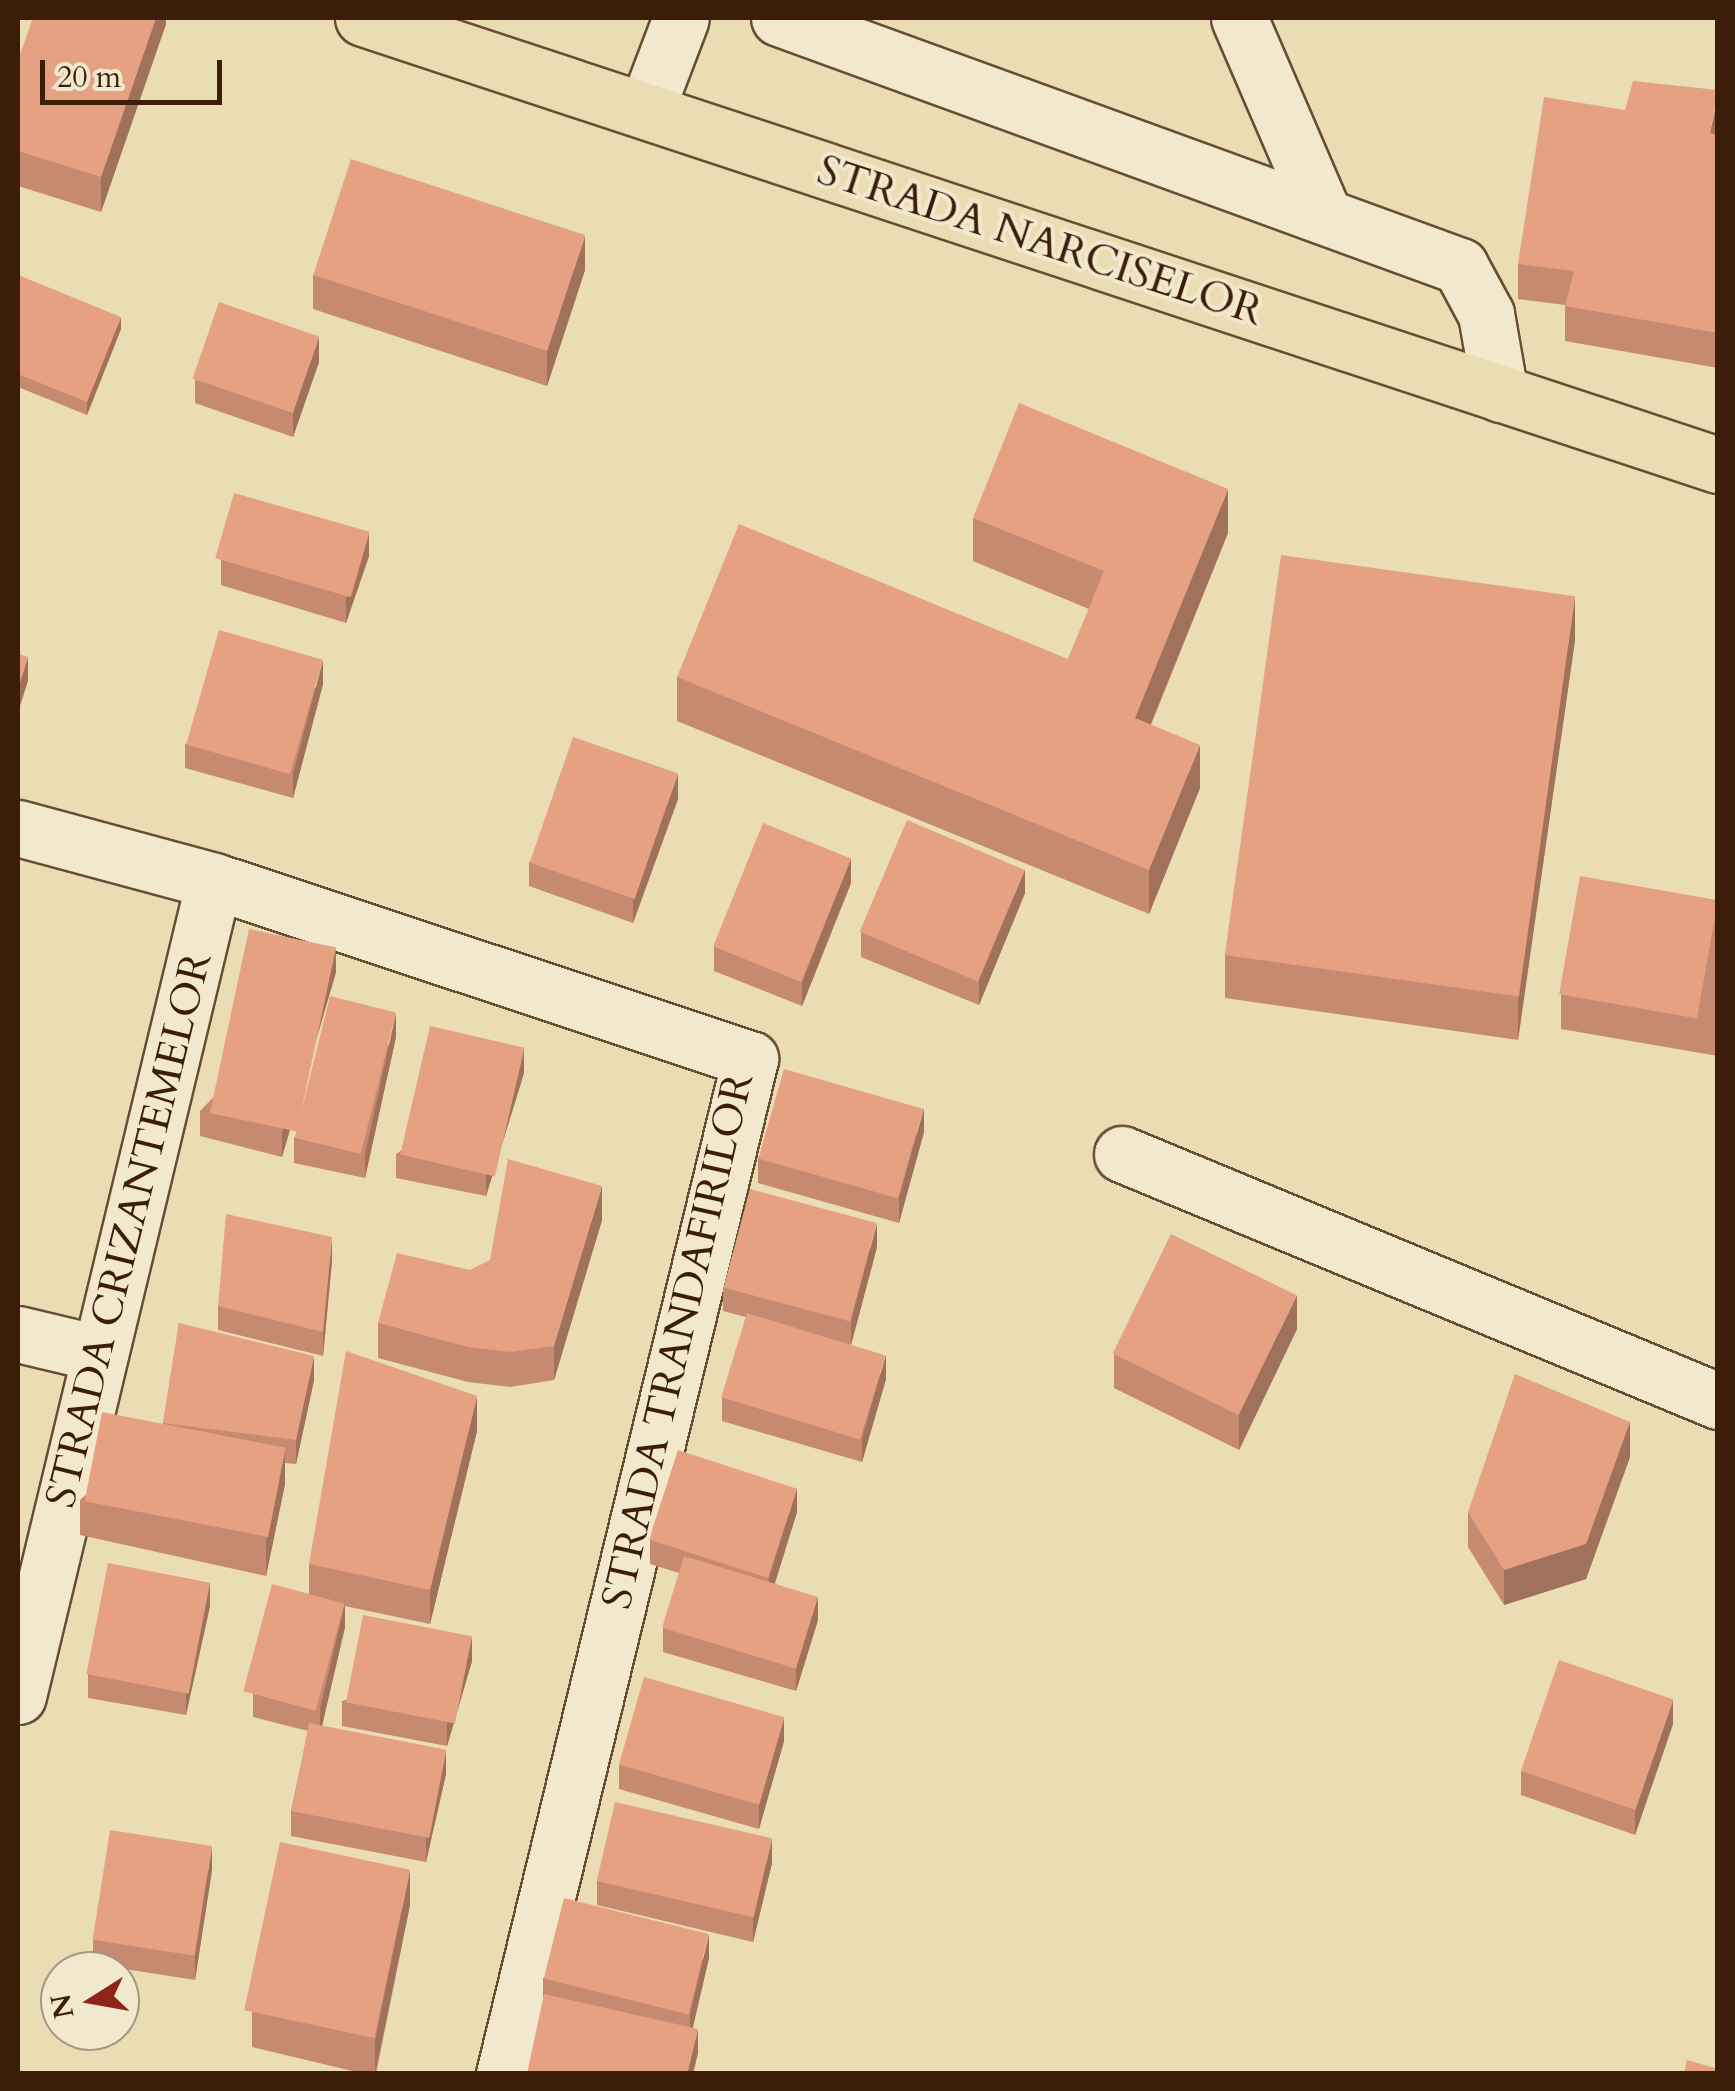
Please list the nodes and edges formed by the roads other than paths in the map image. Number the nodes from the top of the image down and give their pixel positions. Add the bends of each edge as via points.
1 (363, 18) edge
2 (681, 18) edge
3 (779, 18) edge
4 (1239, 18) edge
5 (646, 110) junction
6 (1324, 214) junction
7 (1500, 394) junction
8 (1718, 465) edge
9 (18, 828) edge
10 (214, 881) junction
11 (1122, 1154) dead end
12 (18, 1334) edge
13 (98, 1354) junction
14 (1718, 1401) edge
15 (18, 1696) edge
16 (504, 2074) edge

1 - 5 main road, STRADA NARCISELOR
2 - 5 street
3 - 6 street
4 - 6 street
5 - 7 main road, STRADA NARCISELOR
6 - 7 street via 1460,266 1486,314
7 - 8 main road, STRADA NARCISELOR
9 - 10 street, STRADA TRANDAFIRILOR
10 - 13 street, STRADA CRIZANTEMELOR
10 - 16 street, STRADA TRANDAFIRILOR via 750,1059
11 - 14 street
12 - 13 street
13 - 15 street, STRADA CRIZANTEMELOR

